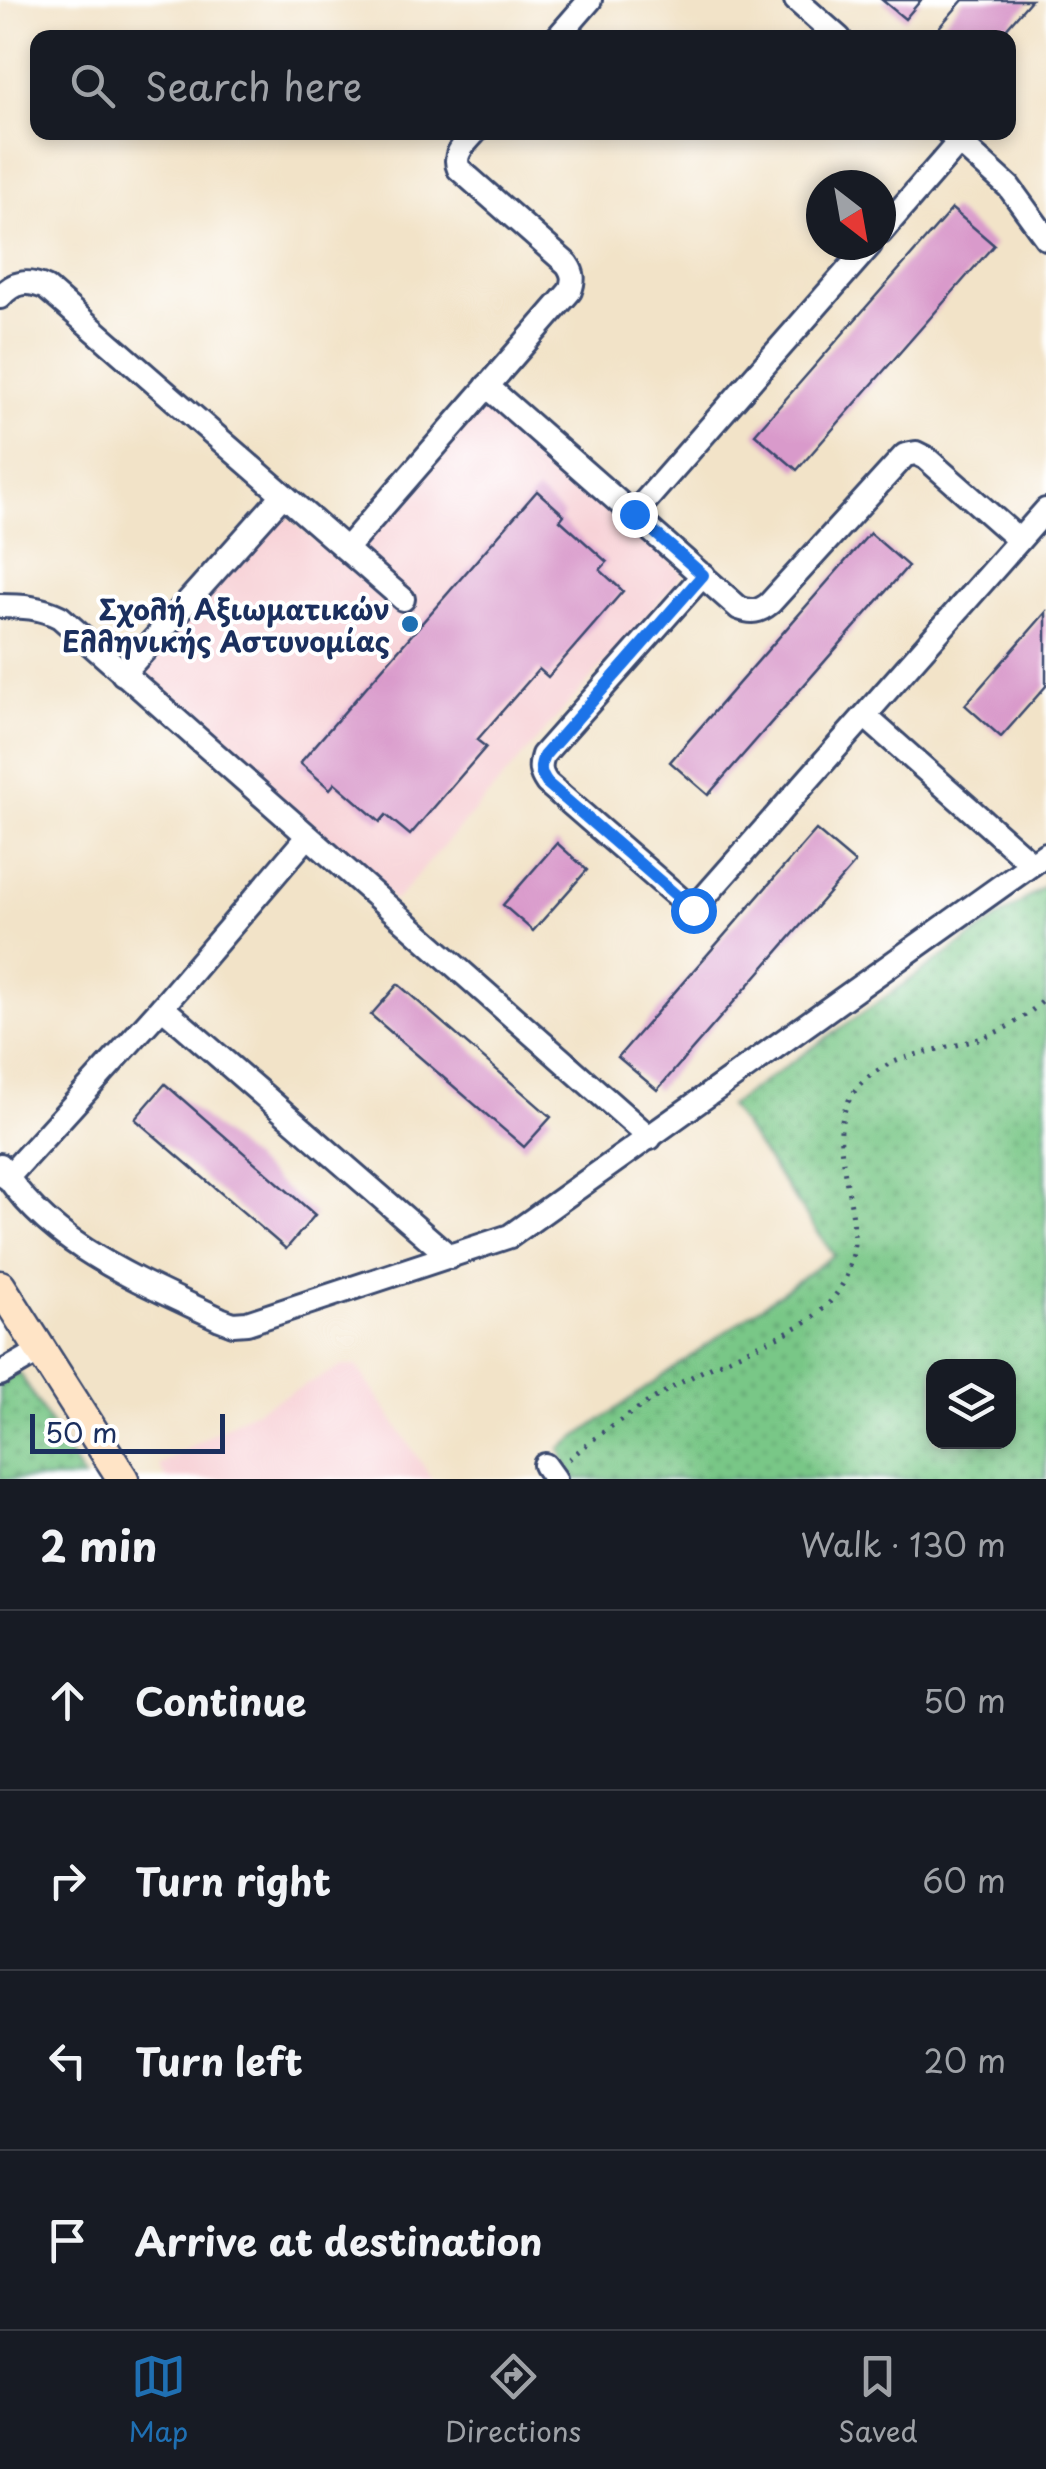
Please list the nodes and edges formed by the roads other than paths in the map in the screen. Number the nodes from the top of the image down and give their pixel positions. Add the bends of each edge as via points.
1 (590, 0) edge
2 (796, 0) edge
3 (564, 30) edge
4 (830, 30) edge
5 (469, 140) edge
6 (952, 140) edge
7 (956, 140) edge
8 (896, 213) edge
9 (1046, 238) edge
10 (857, 260) edge
11 (0, 297) edge
12 (487, 386) junction
13 (283, 495) junction
14 (1046, 510) edge
15 (634, 514) junction
16 (1019, 540) junction
17 (346, 549) junction
18 (703, 575) junction
19 (403, 599) dead end
20 (0, 606) edge
21 (123, 674) junction
22 (866, 717) junction
23 (307, 837) junction
24 (1039, 859) edge
25 (162, 1006) junction
26 (650, 1138) junction
27 (4, 1172) edge
28 (450, 1256) junction
29 (0, 1286) edge
30 (40, 1352) junction
31 (0, 1374) edge
32 (122, 1479) edge

1 - 3 street
2 - 4 street
5 - 12 street via 457,156 459,169 567,264 574,282
6 - 8 street
7 - 9 street via 1010,187
10 - 15 street
11 - 13 street via 18,283 46,288
12 - 15 street
12 - 17 street
13 - 17 street
13 - 21 street
14 - 16 street
15 - 18 street
16 - 18 street via 916,453 897,461 760,611 739,608
16 - 22 street
17 - 19 street
18 - 22 street via 540,765 547,783 623,850 693,910
20 - 21 street via 46,610
21 - 23 street
22 - 24 street
23 - 25 street
23 - 26 street
24 - 26 street
25 - 27 street
25 - 28 street
26 - 28 street via 510,1236
27 - 28 street via 40,1215 100,1259 234,1324
29 - 30 main road
30 - 31 street
30 - 32 main road

